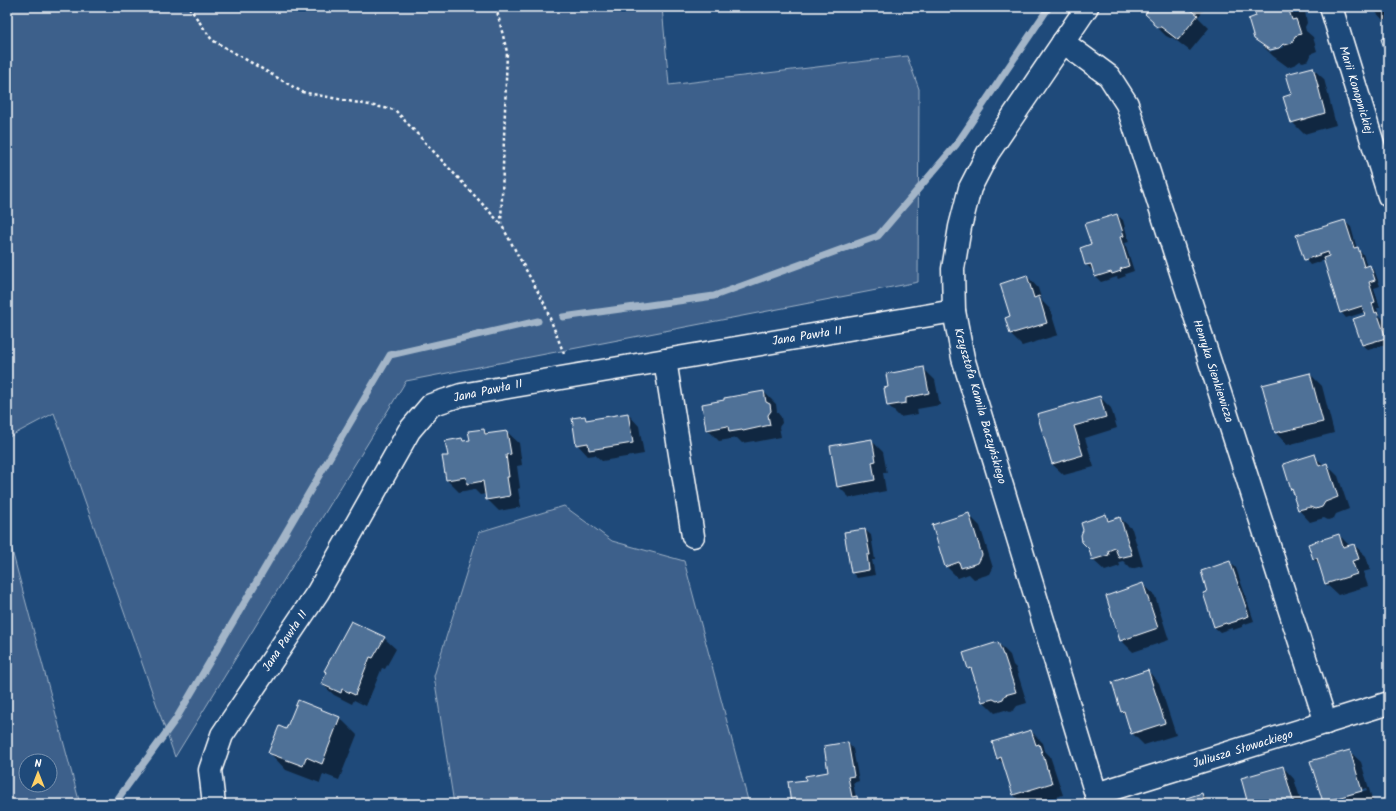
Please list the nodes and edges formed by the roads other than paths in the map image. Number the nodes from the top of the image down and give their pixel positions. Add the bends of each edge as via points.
1 (1087, 7) edge
2 (1331, 7) edge
3 (1063, 42) junction
4 (1389, 196) edge
5 (954, 311) junction
6 (665, 360) junction
7 (693, 536) dead end
8 (1389, 703) edge
9 (1326, 723) junction
10 (1098, 799) edge
11 (214, 804) edge

1 - 3 street, Krzysztofa Kamila Baczyńskiego
2 - 4 street, Marii Konopnickiej
3 - 5 street, Krzysztofa Kamila Baczyńskiego via 988,152 970,188 953,269
3 - 9 street, Henryka Sienkiewicza via 1109,76 1127,104
5 - 6 street, Jana Pawła II
5 - 10 street, Krzysztofa Kamila Baczyńskiego via 964,358
6 - 7 street
6 - 11 street, Jana Pawła II via 461,395 431,406 409,431 318,592 222,735 210,770
8 - 9 street, Juliusza Słowackiego
9 - 10 street, Juliusza Słowackiego

